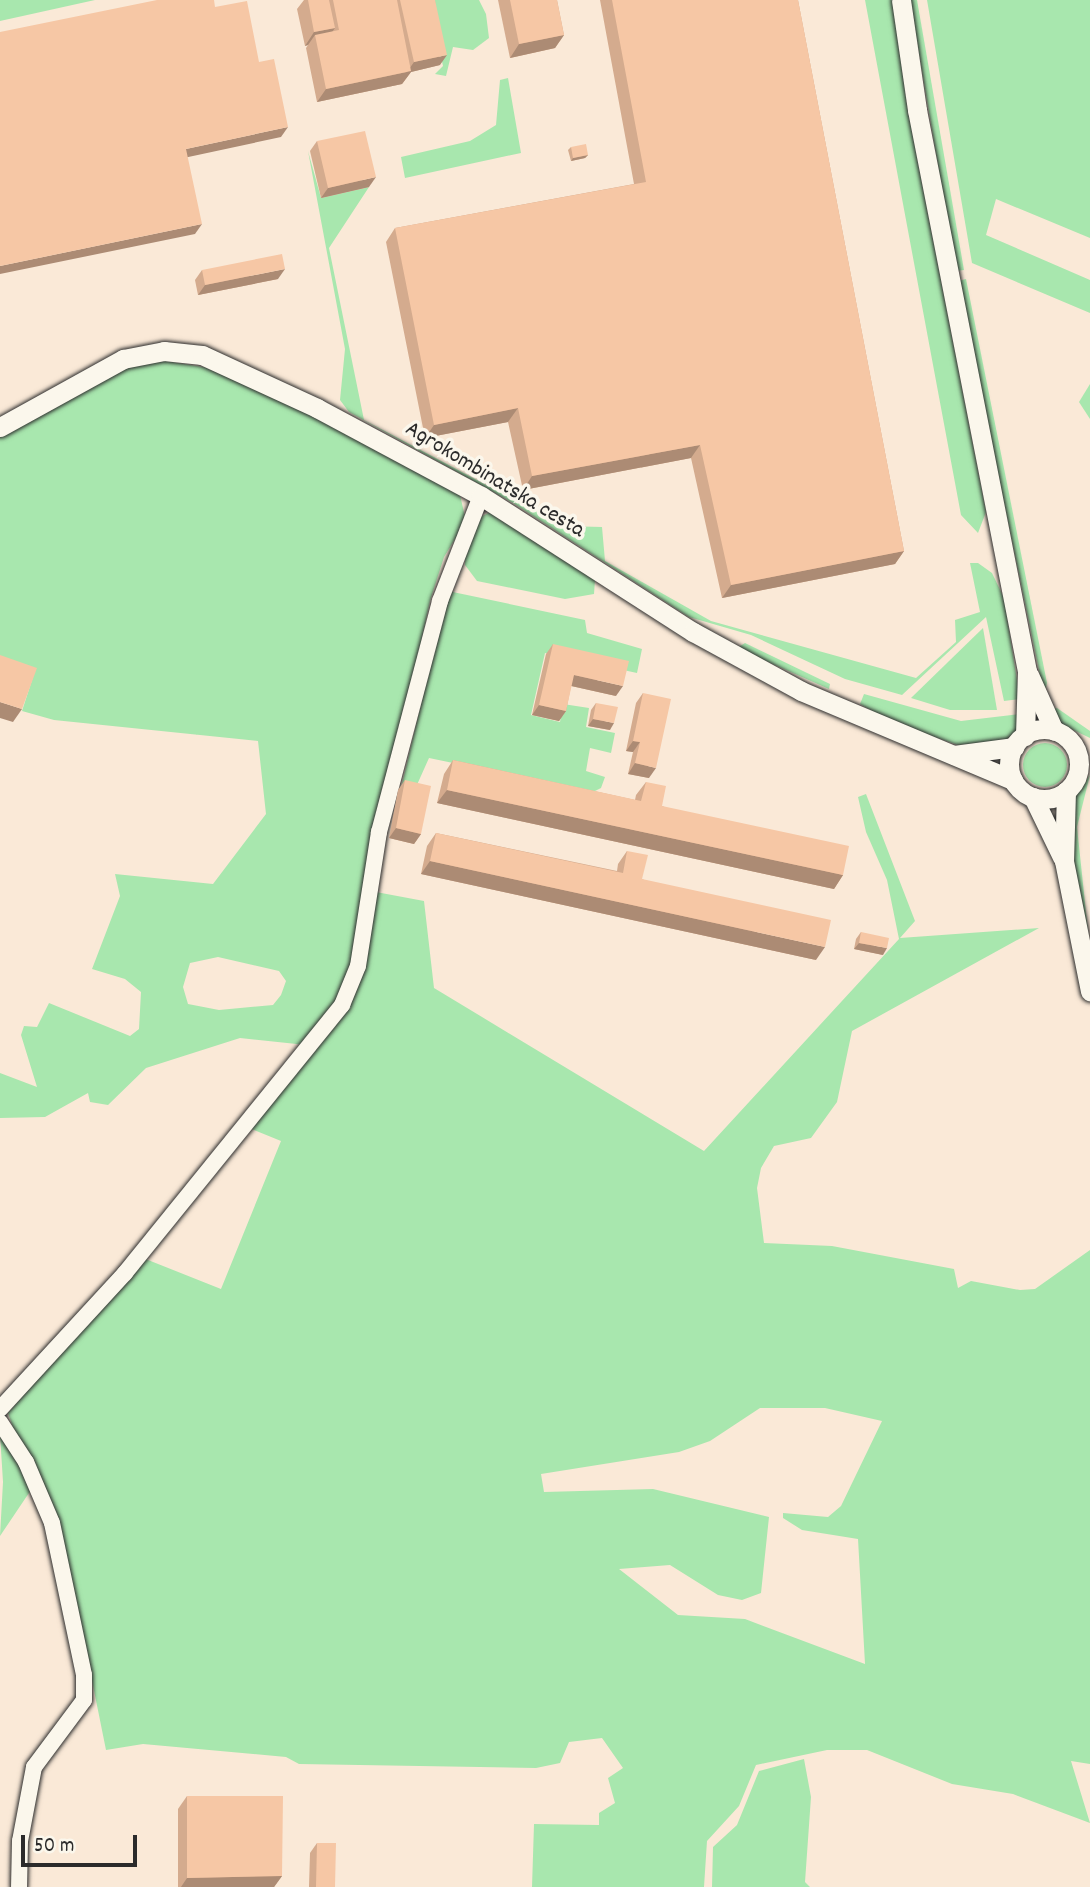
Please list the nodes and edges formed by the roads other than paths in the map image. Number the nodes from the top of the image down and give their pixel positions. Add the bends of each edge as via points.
1 (901, 0) edge
2 (0, 427) edge
3 (481, 496) junction
4 (1027, 671) junction
5 (1062, 735) junction
6 (1019, 742) junction
7 (1090, 744) edge
8 (954, 755) junction
9 (1078, 778) edge
10 (1013, 780) junction
11 (1033, 797) junction
12 (1064, 861) junction
13 (1090, 991) edge
14 (0, 1409) edge
15 (0, 1422) edge
16 (19, 1887) edge

1 - 4 street via 916,110
2 - 3 street, Agrokombinatska cesta via 123,359 192,353 317,408
3 - 8 street, Agrokombinatska cesta via 682,625 801,691
3 - 14 street via 440,601 382,818 358,966 342,1005 125,1273
4 - 5 street
4 - 6 street
5 - 6 street
5 - 7 street
5 - 9 street via 1077,753
6 - 8 street
6 - 10 street
8 - 10 street, Agrokombinatska cesta
9 - 11 street
9 - 12 street
10 - 11 street
11 - 12 street
12 - 13 street
15 - 16 street via 26,1462 52,1523 84,1675 84,1700 34,1767 23,1816

